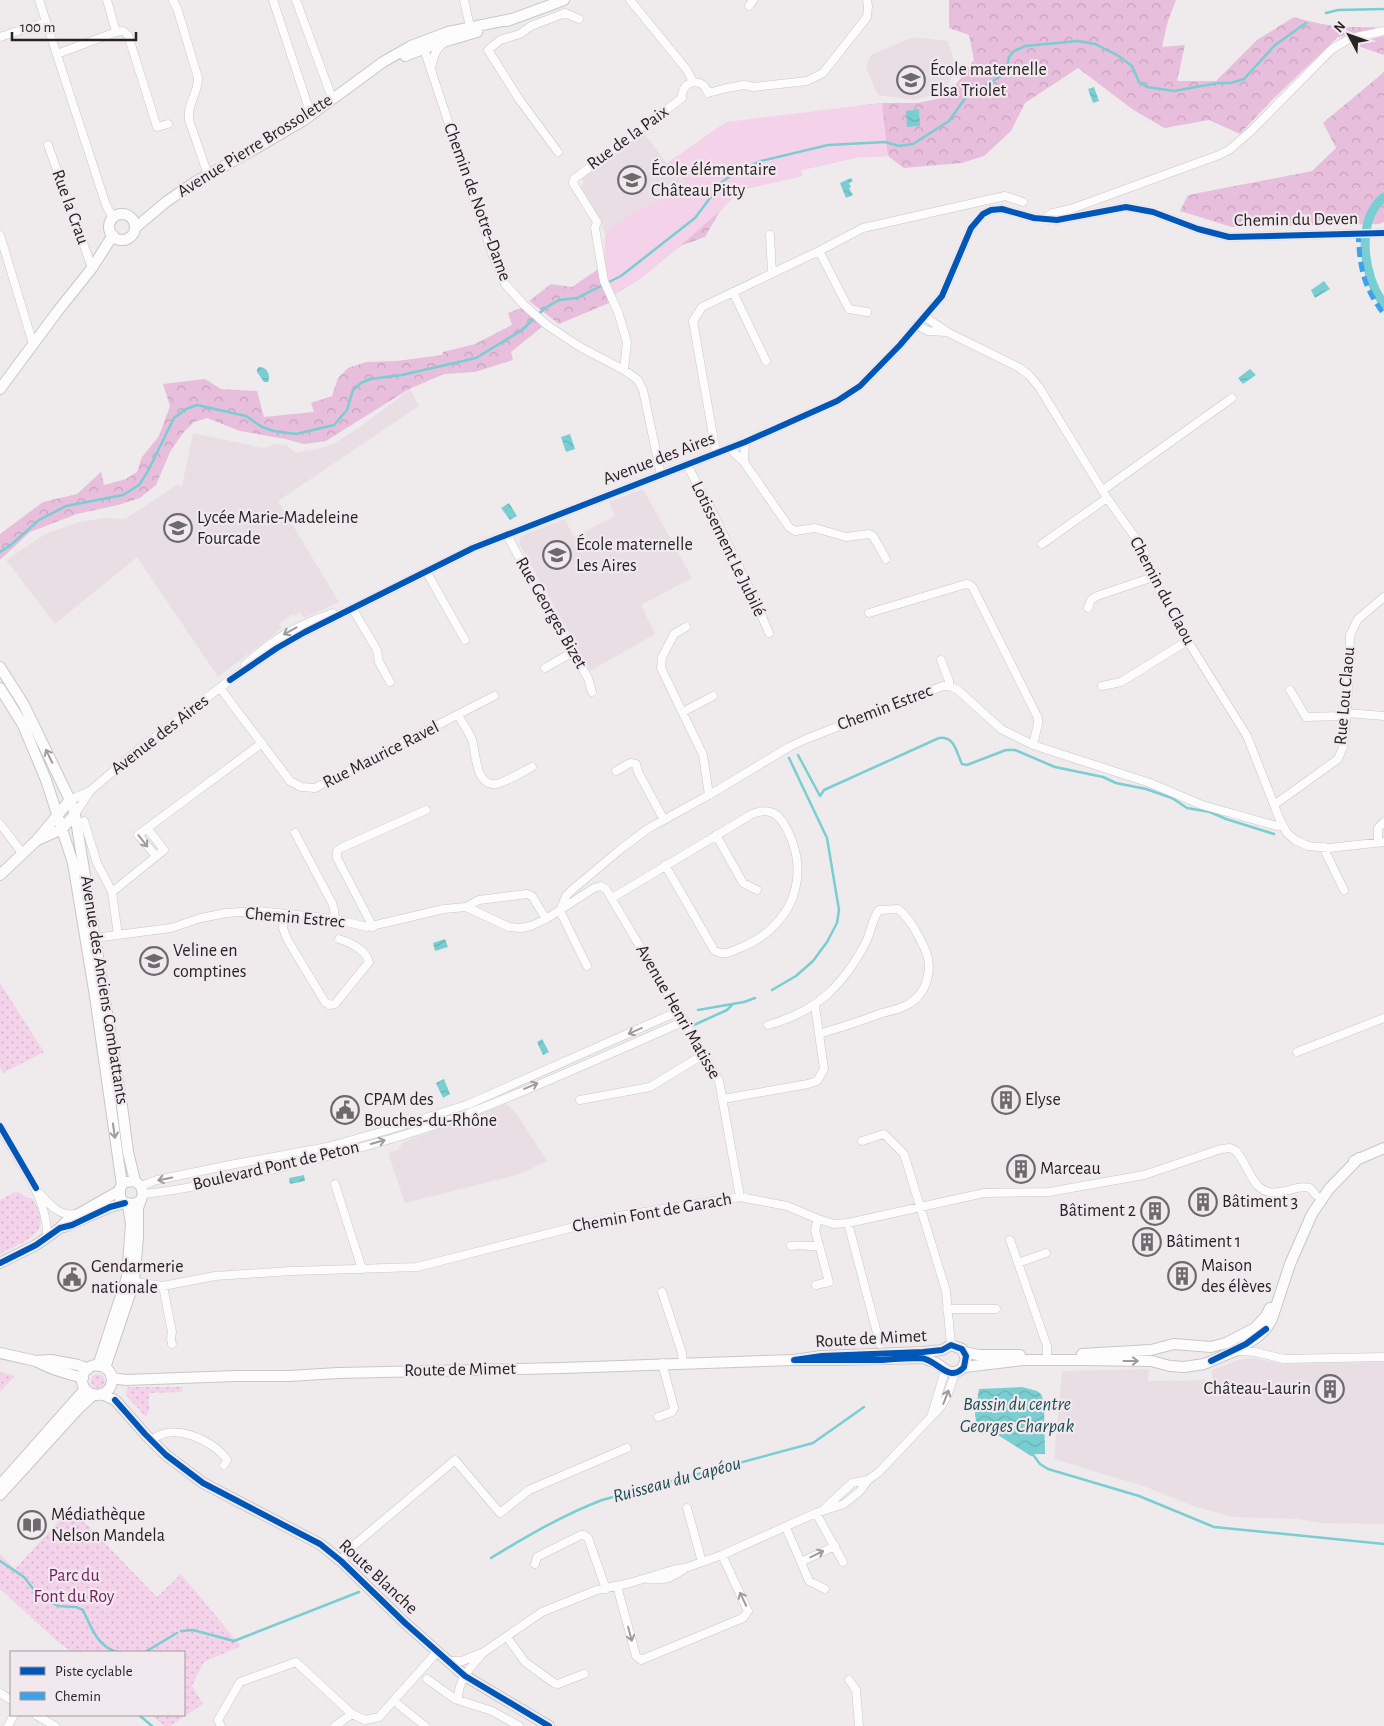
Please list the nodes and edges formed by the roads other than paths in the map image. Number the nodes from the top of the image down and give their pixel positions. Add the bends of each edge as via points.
1 (39, 0) edge
2 (106, 0) edge
3 (173, 0) edge
4 (273, 0) edge
5 (296, 0) edge
6 (464, 0) edge
7 (564, 0) edge
8 (630, 0) edge
9 (867, 0) edge
10 (579, 19) dead end
11 (46, 22) junction
12 (471, 30) junction
13 (1384, 31) edge
14 (116, 32) junction
15 (0, 37) edge
16 (450, 40) junction
17 (423, 45) junction
18 (57, 54) junction
19 (431, 69) junction
20 (692, 82) junction
21 (332, 98) junction
22 (311, 114) junction
23 (168, 124) dead end
24 (48, 145) dead end
25 (558, 152) dead end
26 (208, 175) junction
27 (166, 202) junction
28 (1023, 202) dead end
29 (113, 218) junction
30 (131, 218) junction
31 (1034, 218) joint
32 (1048, 220) junction
33 (135, 228) junction
34 (1384, 233) edge
35 (0, 235) edge
36 (770, 235) dead end
37 (117, 237) junction
38 (819, 251) junction
39 (92, 268) junction
40 (772, 273) junction
41 (733, 292) junction
42 (867, 312) dead end
43 (925, 317) junction
44 (918, 326) junction
45 (949, 332) junction
46 (33, 344) junction
47 (766, 361) dead end
48 (624, 370) junction
49 (0, 389) edge
50 (1232, 398) dead end
51 (745, 442) junction
52 (729, 448) junction
53 (716, 453) junction
54 (744, 462) junction
55 (686, 465) junction
56 (661, 475) junction
57 (1105, 494) junction
58 (507, 535) junction
59 (1042, 544) dead end
60 (886, 559) dead end
61 (426, 571) junction
62 (1153, 577) junction
63 (1384, 596) edge
64 (352, 608) junction
65 (1088, 608) dead end
66 (869, 613) dead end
67 (686, 627) dead end
68 (768, 633) dead end
69 (464, 640) dead end
70 (1188, 641) junction
71 (573, 652) junction
72 (940, 660) dead end
73 (0, 667) edge
74 (545, 668) dead end
75 (390, 682) dead end
76 (949, 686) junction
77 (1102, 686) dead end
78 (0, 688) edge
79 (220, 688) junction
80 (1290, 690) dead end
81 (592, 692) dead end
82 (494, 696) dead end
83 (713, 696) dead end
84 (683, 712) junction
85 (1348, 713) junction
86 (458, 715) junction
87 (1384, 716) edge
88 (262, 743) junction
89 (1033, 745) junction
90 (532, 768) dead end
91 (616, 771) dead end
92 (49, 788) junction
93 (90, 791) junction
94 (710, 795) junction
95 (70, 800) junction
96 (81, 805) junction
97 (1274, 805) junction
98 (426, 810) dead end
99 (58, 815) junction
100 (80, 818) junction
101 (664, 820) junction
102 (1384, 822) edge
103 (0, 824) edge
104 (50, 824) junction
105 (1283, 825) junction
106 (147, 828) junction
107 (62, 829) junction
108 (295, 834) dead end
109 (716, 835) junction
110 (79, 840) junction
111 (36, 841) junction
112 (1381, 842) edge
113 (1323, 847) junction
114 (23, 854) junction
115 (156, 856) junction
116 (665, 865) junction
117 (0, 875) edge
118 (114, 890) junction
119 (757, 890) dead end
120 (1344, 890) dead end
121 (612, 898) junction
122 (466, 907) junction
123 (560, 911) junction
124 (284, 914) junction
125 (335, 919) junction
126 (546, 919) junction
127 (373, 927) junction
128 (118, 934) junction
129 (94, 938) junction
130 (339, 939) dead end
131 (587, 966) dead end
132 (815, 1006) junction
133 (679, 1011) junction
134 (1384, 1018) edge
135 (685, 1021) junction
136 (768, 1025) dead end
137 (819, 1034) junction
138 (1297, 1052) dead end
139 (704, 1054) junction
140 (723, 1099) junction
141 (580, 1100) dead end
142 (0, 1126) edge
143 (862, 1141) dead end
144 (1384, 1148) edge
145 (1359, 1158) junction
146 (335, 1184) dead end
147 (36, 1188) junction
148 (120, 1188) junction
149 (140, 1190) junction
150 (1316, 1195) junction
151 (740, 1197) junction
152 (126, 1204) junction
153 (921, 1208) junction
154 (77, 1214) junction
155 (818, 1219) junction
156 (848, 1223) junction
157 (60, 1228) junction
158 (47, 1237) junction
159 (1010, 1240) dead end
160 (791, 1246) dead end
161 (819, 1246) junction
162 (1046, 1253) dead end
163 (0, 1263) edge
164 (1018, 1263) junction
165 (1290, 1264) junction
166 (362, 1269) junction
167 (1284, 1281) junction
168 (134, 1282) junction
169 (816, 1285) dead end
170 (163, 1286) junction
171 (662, 1292) dead end
172 (947, 1309) junction
173 (996, 1309) dead end
174 (1234, 1340) junction
175 (172, 1344) dead end
176 (880, 1344) dead end
177 (1246, 1344) junction
178 (1168, 1346) junction
179 (1193, 1346) junction
180 (947, 1348) junction
181 (1235, 1351) junction
182 (964, 1352) junction
183 (1255, 1352) junction
184 (0, 1354) edge
185 (1384, 1356) edge
186 (1047, 1358) junction
187 (794, 1360) junction
188 (662, 1363) junction
189 (683, 1363) junction
190 (1166, 1365) junction
191 (964, 1366) junction
192 (1194, 1367) junction
193 (93, 1370) junction
194 (946, 1370) junction
195 (111, 1383) junction
196 (94, 1393) junction
197 (115, 1400) junction
198 (658, 1417) dead end
199 (151, 1441) junction
200 (627, 1448) dead end
201 (224, 1465) dead end
202 (868, 1480) junction
203 (0, 1485) edge
204 (838, 1494) junction
205 (0, 1495) edge
206 (844, 1504) junction
207 (687, 1508) dead end
208 (819, 1512) junction
209 (786, 1528) junction
210 (835, 1546) junction
211 (722, 1555) junction
212 (341, 1561) junction
213 (702, 1562) junction
214 (801, 1562) junction
215 (843, 1562) dead end
216 (535, 1564) dead end
217 (618, 1586) junction
218 (606, 1588) junction
219 (825, 1589) dead end
220 (507, 1637) junction
221 (437, 1652) junction
222 (484, 1652) junction
223 (448, 1661) junction
224 (584, 1674) dead end
225 (465, 1676) junction
226 (427, 1679) dead end
227 (849, 1680) dead end
228 (458, 1700) junction
229 (399, 1706) dead end
230 (352, 1714) junction
231 (38, 1716) edge
232 (55, 1726) edge
233 (222, 1726) edge
234 (335, 1726) edge
235 (426, 1726) edge
236 (519, 1726) edge
237 (549, 1726) edge
238 (859, 1726) edge

1 - 11 street
2 - 14 street
3 - 26 street via 198,78 188,113
4 - 22 street
5 - 21 street
6 - 12 street
7 - 12 street, Avenue Pierre Brossolette
8 - 20 street via 687,70
9 - 20 street via 867,17 823,73 807,80 754,87 744,85 708,93 705,85
10 - 25 street via 565,13 500,40 488,50
11 - 15 street
11 - 18 street
12 - 16 street, Avenue Pierre Brossolette
12 - 17 street, Avenue Pierre Brossolette
13 - 32 street via 1351,38 1332,49 1250,132 1224,152 1053,214 1048,216
14 - 18 street
14 - 23 street via 123,31 128,36 157,127
16 - 17 street, Avenue Pierre Brossolette
16 - 19 street via 434,54
17 - 19 street, Chemin de Notre-Dame
17 - 21 street, Avenue Pierre Brossolette via 369,72
18 - 29 street
19 - 48 street, Chemin de Notre-Dame via 504,284 547,324 580,347
20 - 48 street, Rue de la Paix via 685,86 682,98 574,179 573,183 597,222 595,228 605,283 627,342
21 - 22 street, Avenue Pierre Brossolette
22 - 26 street, Avenue Pierre Brossolette
24 - 39 street, Rue la Crau
26 - 27 street, Avenue Pierre Brossolette
27 - 30 street, Avenue Pierre Brossolette
27 - 33 street, Avenue Pierre Brossolette
28 - 38 street via 1004,196 862,228
29 - 30 street via 120,214
29 - 37 street via 110,224
30 - 33 street
31 - 32 street, Chemin du Deven
31 - 43 street, Avenue des Aires via 1002,209 983,214 968,235 942,296
32 - 34 street, Chemin du Deven via 1126,207 1153,212 1229,237
33 - 37 street via 131,236
35 - 46 street
36 - 40 street
37 - 39 street
38 - 40 street
38 - 42 street via 849,309
39 - 46 street
40 - 41 street
41 - 47 street
41 - 53 street via 702,307 693,320
43 - 44 street, Avenue des Aires
43 - 45 street, Chemin du Claou
44 - 45 street, Chemin du Claou via 928,331
44 - 51 street, Avenue des Aires via 860,386 837,401
45 - 57 street, Chemin du Claou via 1029,375
46 - 49 street
48 - 56 street, Chemin de Notre-Dame via 638,380 643,390
50 - 57 street
51 - 52 street, Avenue des Aires
51 - 54 street
52 - 53 street, Avenue des Aires
52 - 54 street
53 - 55 street, Avenue des Aires
54 - 60 street via 794,531 815,528 846,537 869,534
55 - 56 street, Avenue des Aires
55 - 68 street, Lotissement Le Jubilé via 712,511
56 - 58 street, Avenue des Aires
57 - 59 street
57 - 62 street, Chemin du Claou via 1142,547
58 - 61 street, Avenue des Aires
58 - 71 street, Rue Georges Bizet
61 - 64 street, Avenue des Aires
61 - 69 street
62 - 65 street via 1096,596
62 - 70 street, Chemin du Claou
63 - 85 street, Rue Lou Claou via 1358,619 1350,635
64 - 75 street via 377,650
64 - 79 street, Avenue des Aires via 277,648
66 - 89 street via 970,585 1038,718
67 - 84 street via 674,634 662,657 661,668
70 - 77 street via 1121,682
70 - 97 street, Chemin du Claou via 1247,736
71 - 74 street
71 - 81 street, Rue Georges Bizet
72 - 76 street
95 -> 73 street, Avenue des Anciens Combattants via 24,705
76 - 89 street, Chemin Estrec via 967,697 1001,729
76 - 94 street, Chemin Estrec via 806,739
78 - 92 street, Avenue des Anciens Combattants via 23,725
79 - 88 street, Rue Maurice Ravel
79 - 93 street, Avenue des Aires
80 - 85 street via 1306,717
82 - 86 street, Rue Maurice Ravel
83 - 84 street
84 - 94 street via 703,756
85 - 87 street
85 - 97 street, Rue Lou Claou via 1338,760
86 - 88 street, Rue Maurice Ravel via 315,788 301,787 290,781
86 - 90 street via 472,739 476,767 484,780 496,784
88 - 106 street
89 - 105 street, Chemin Estrec via 1150,783 1202,805
91 - 101 street via 630,763 636,764
92 - 95 street
92 - 99 street, Avenue des Anciens Combattants
93 - 95 street, Avenue des Aires
93 - 96 street, Avenue des Aires
94 - 101 street, Chemin Estrec
95 - 96 street
95 - 99 street
95 - 100 street, Avenue des Anciens Combattants
96 - 100 street, Avenue des Aires
97 - 105 street, Chemin du Claou
98 - 127 street via 337,851 337,858
99 - 104 street
99 - 107 street, Avenue des Anciens Combattants
100 - 107 street
100 - 110 street, Avenue des Anciens Combattants
100 - 118 street via 97,863
101 - 123 street, Chemin Estrec via 622,848 572,890
102 - 112 street via 1378,828
103 - 114 street
104 - 107 street
104 - 111 street
105 - 113 street, Chemin du Claou via 1295,840 1308,846
106 - 115 street via 164,850
106 -> 115 street via 138,835
107 - 110 street
107 - 111 street
107 -> 148 street, Avenue des Anciens Combattants via 73,863 84,926
108 - 125 street via 332,903
109 - 116 street
109 - 116 street via 762,811 777,815 794,844 797,874 791,901 770,930 749,945 726,954 714,950
109 - 119 street via 743,883
110 - 129 street, Avenue des Anciens Combattants
111 - 114 street
112 - 113 street, Chemin du Claou
113 - 120 street
114 - 117 street
115 - 118 street
116 - 121 street
118 - 128 street
121 - 123 street via 601,886
121 - 133 street, Avenue Henri Matisse
122 - 126 street via 509,927 531,926
122 - 126 street, Chemin Estrec via 479,900 527,894 532,896
122 - 127 street, Chemin Estrec via 444,909
123 - 126 street
123 - 131 street
124 - 125 street, Chemin Estrec
124 - 128 street, Chemin Estrec via 258,911 226,913 171,928
124 - 130 street via 283,928 287,939 325,1002 330,1005 335,1004 370,962 349,941
125 - 127 street, Chemin Estrec
128 - 129 street, Chemin Estrec
129 - 149 street, Avenue des Anciens Combattants via 128,1152
132 - 136 street
132 - 137 street
132 - 137 street via 829,994 857,958 879,910 898,909 903,912 927,952 929,974 920,994 907,1005
133 - 135 street, Avenue Henri Matisse
133 -> 149 street, Boulevard Pont de Peton via 469,1104 327,1147 157,1180
134 - 138 street
135 - 139 street, Avenue Henri Matisse
149 -> 135 street, Boulevard Pont de Peton via 159,1192 233,1178 392,1138 468,1113
137 - 140 street via 824,1069 817,1081
139 - 140 street, Avenue Henri Matisse via 719,1081
139 - 141 street via 650,1087
140 - 151 street, Avenue Henri Matisse
142 - 147 street
143 - 153 street via 884,1134 902,1151
144 - 145 street, Route de Mimet
145 - 150 street, Route de Mimet via 1340,1170
145 - 165 street, Route de Mimet via 1320,1200
146 - 166 street
147 - 154 street via 58,1211
147 - 158 street via 46,1216
148 - 149 street via 128,1181
148 - 152 street via 120,1198
148 - 154 street
149 - 152 street via 135,1204
149 - 168 street, Avenue des Anciens Combattants
150 - 153 street, Chemin Font de Garach via 1310,1188 1302,1186 1266,1193 1259,1188 1236,1151 1230,1148 1144,1175 1049,1192 984,1193
150 - 165 street, Route de Mimet via 1300,1225
151 - 155 street, Chemin Font de Garach via 787,1206
151 - 166 street, Chemin Font de Garach via 613,1217 417,1268
152 - 157 street via 110,1207
152 - 193 street via 130,1224 127,1277
153 - 156 street, Chemin Font de Garach
153 - 172 street via 946,1290
154 - 157 street
155 - 156 street, Chemin Font de Garach via 834,1224
155 - 161 street via 815,1230
156 - 176 street
157 - 158 street
158 - 163 street
159 - 164 street
160 - 161 street
161 - 169 street via 829,1282
162 - 164 street
164 - 186 street via 1047,1346
165 - 167 street, Route de Mimet
166 - 170 street, Chemin Font de Garach via 216,1276
167 - 174 street, Route de Mimet via 1266,1316 1255,1328
167 - 177 street, Route de Mimet via 1269,1324
168 - 170 street, Chemin Font de Garach
168 - 193 street, Avenue des Anciens Combattants
170 - 175 street
171 - 189 street
172 - 173 street
172 - 180 street
174 - 177 street
174 - 179 street, Route de Mimet via 1211,1347
177 - 181 street, Route de Mimet
177 - 183 street
178 - 179 street, Route de Mimet
178 - 186 street, Route de Mimet
178 - 190 street via 1162,1355
179 - 192 street via 1200,1356
180 - 182 street, Route de Mimet via 959,1347
180 - 187 street, Route de Mimet
180 - 194 street, Route de Mimet via 938,1357
181 - 183 street
181 - 192 street, Route de Mimet
182 - 186 street, Route de Mimet
182 - 191 street
183 - 185 street via 1284,1359
184 - 193 street via 36,1361 48,1368 74,1374
186 -> 190 street, Route de Mimet via 1151,1361
186 - 191 street, Route de Mimet
187 - 189 street, Route de Mimet
187 - 194 street, Route de Mimet via 923,1358
188 - 189 street, Route de Mimet
188 - 195 street, Route de Mimet
188 - 198 street via 674,1408 672,1412
190 - 192 street, Route de Mimet
191 - 194 street
193 - 195 street, Route Blanche via 110,1372
193 - 196 street
194 - 202 street via 932,1417
195 - 196 street
195 - 197 street, Route Blanche
196 - 197 street, Route Blanche
196 - 203 street
196 - 205 street
197 - 199 street, Route Blanche
199 - 201 street via 162,1434 189,1433 223,1454 227,1460
199 - 212 street, Route Blanche via 203,1483 320,1544
200 - 212 street via 529,1490 500,1512 456,1460 353,1546
202 - 204 street via 852,1483
202 - 206 street
204 - 206 street
204 - 208 street
206 - 208 street
207 - 213 street
208 - 209 street
208 - 210 street
209 - 211 street
209 - 214 street
214 -> 210 street
210 - 215 street
211 - 213 street
217 -> 211 street via 636,1656 641,1660 746,1615 748,1610
212 - 221 street, Route Blanche
213 - 217 street via 663,1581 648,1579
214 - 219 street via 809,1580
216 - 218 street via 536,1558 584,1536 588,1538
217 - 218 street
218 - 220 street via 542,1612
220 - 222 street
220 - 224 street via 525,1662 554,1683
221 - 223 street, Route Blanche
221 - 230 street via 379,1717 365,1720
222 - 223 street via 462,1661
222 - 225 street
223 - 225 street, Route Blanche
225 - 228 street via 458,1688
225 - 237 street, Route Blanche
226 - 228 street
227 - 238 street via 856,1690
228 - 236 street via 492,1711
229 - 235 street
230 - 233 street via 296,1662 240,1682 218,1720
230 - 234 street
231 - 232 street

